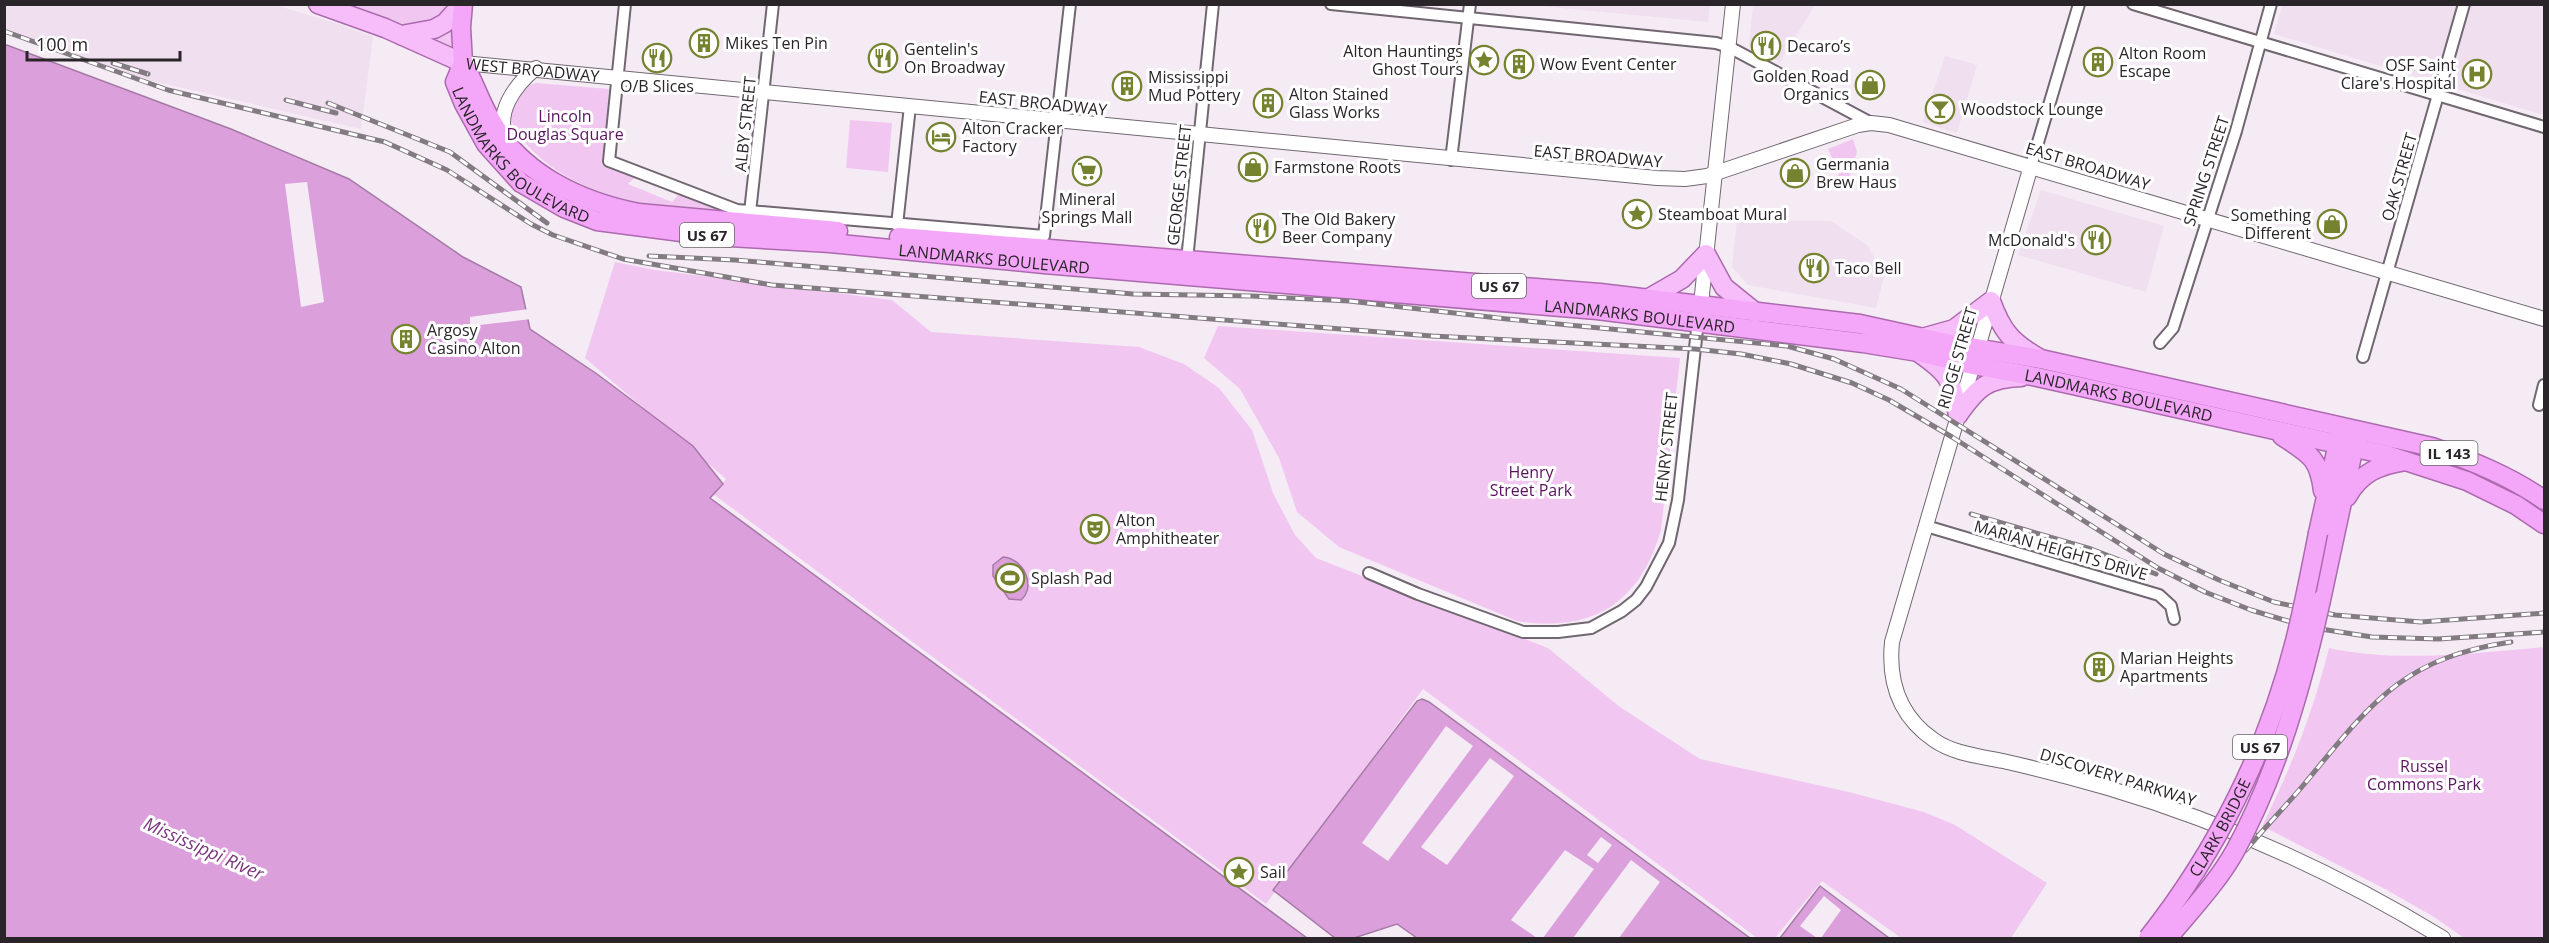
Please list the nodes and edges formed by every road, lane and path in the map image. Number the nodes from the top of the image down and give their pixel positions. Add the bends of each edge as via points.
1 (318, 4) edge
2 (463, 4) edge
3 (625, 4) edge
4 (773, 4) edge
5 (1070, 4) edge
6 (1213, 4) edge
7 (1331, 4) edge
8 (1470, 4) edge
9 (1733, 4) edge
10 (2079, 4) edge
11 (2133, 4) edge
12 (2271, 4) edge
13 (2464, 4) edge
14 (1469, 18) junction
15 (401, 35) junction
16 (2261, 42) junction
17 (1729, 47) junction
18 (463, 63) junction
19 (536, 69) junction
20 (617, 77) junction
21 (764, 92) junction
22 (2437, 95) junction
23 (910, 106) junction
24 (1057, 121) junction
25 (1871, 123) junction
26 (2544, 127) edge
27 (1200, 135) junction
28 (511, 146) junction
29 (1451, 160) junction
30 (2031, 166) junction
31 (1715, 173) junction
32 (750, 212) junction
33 (2207, 219) junction
34 (897, 225) junction
35 (1706, 254) junction
36 (1187, 260) junction
37 (2386, 272) junction
38 (1649, 298) junction
39 (1991, 301) junction
40 (1700, 312) junction
41 (1755, 312) junction
42 (2544, 319) edge
43 (2160, 343) dead end
44 (1920, 345) junction
45 (1975, 357) junction
46 (2363, 357) dead end
47 (2039, 368) junction
48 (2544, 385) edge
49 (2538, 405) dead end
50 (1958, 415) junction
51 (2350, 428) junction
52 (2273, 430) junction
53 (2346, 446) junction
54 (2406, 460) junction
55 (2544, 501) edge
56 (2334, 506) junction
57 (2544, 524) edge
58 (1926, 526) junction
59 (2327, 535) junction
60 (1369, 573) dead end
61 (2174, 619) dead end
62 (1911, 720) joint
63 (2148, 939) edge
64 (2168, 939) edge
65 (2443, 939) edge

1 - 15 main road, WEST BROADWAY
2 - 15 main road via 434,29
2 - 18 highway, US 67
3 - 20 street
4 - 21 street, ALBY STREET
5 - 24 street
6 - 27 street, GEORGE STREET
7 - 14 street
8 - 14 street
9 - 17 street, HENRY STREET
10 - 30 street, RIDGE STREET
11 - 16 street
12 - 16 street, SPRING STREET
13 - 22 street, OAK STREET
14 - 17 street via 1700,40
14 - 29 street
15 - 18 main road, WEST BROADWAY
16 - 22 street
16 - 33 street, SPRING STREET
17 - 25 street
17 - 31 street, HENRY STREET
18 - 19 street, WEST BROADWAY
18 - 28 highway, LANDMARKS BOULEVARD / US 67 via 490,120
18 - 40 highway, LANDMARKS BOULEVARD / US 67 via 455,82 486,144 521,183 564,208 597,221 712,236 1597,310
19 - 20 street, WEST BROADWAY
19 - 28 street via 517,86 506,106 506,137
20 - 21 street, EAST BROADWAY
20 - 32 street via 609,162 726,208
21 - 23 street, EAST BROADWAY
21 - 32 street, ALBY STREET
22 - 26 street
22 - 37 street, OAK STREET
23 - 24 street, EAST BROADWAY
23 - 34 street
24 - 27 street, EAST BROADWAY
24 - 34 street via 1044,237
25 - 30 street, EAST BROADWAY
25 - 31 street, EAST BROADWAY
27 - 29 street, EAST BROADWAY
27 - 36 street, GEORGE STREET
28 - 36 highway, LANDMARKS BOULEVARD / US 67 via 560,186 595,203 639,213
29 - 31 street, EAST BROADWAY via 1657,178 1685,179
30 - 33 street, EAST BROADWAY
30 - 39 street, RIDGE STREET
31 - 35 street, HENRY STREET
32 - 34 street
33 - 37 street, EAST BROADWAY
33 - 43 street, SPRING STREET via 2172,328
35 - 38 main road via 1682,279
35 - 40 street, HENRY STREET
35 - 41 main road via 1724,288
36 - 38 highway, LANDMARKS BOULEVARD / US 67
37 - 42 street, EAST BROADWAY
37 - 46 street, OAK STREET
38 - 40 highway, LANDMARKS BOULEVARD / US 67
39 - 44 main road via 1954,329
39 - 45 street, RIDGE STREET
39 - 47 main road via 2003,330
40 - 41 highway, LANDMARKS BOULEVARD / US 67
40 - 44 highway, LANDMARKS BOULEVARD / US 67
40 - 60 street, HENRY STREET via 1670,543 1636,600 1591,628 1523,632
41 - 44 highway, LANDMARKS BOULEVARD / US 67 via 1860,324
44 - 45 highway, LANDMARKS BOULEVARD / US 67
44 - 50 main road via 1943,370
45 - 47 highway, LANDMARKS BOULEVARD / US 67
45 - 50 street, RIDGE STREET
47 - 50 main road via 1994,381 1974,393
47 - 51 highway, LANDMARKS BOULEVARD / US 67
47 - 52 highway, LANDMARKS BOULEVARD / US 67
48 - 49 street
50 - 58 street, RIDGE STREET
51 - 53 highway
51 - 55 highway, LANDMARKS BOULEVARD / IL 143 via 2463,458 2513,480
52 - 53 highway, LANDMARKS BOULEVARD / IL 143
52 - 56 highway, US 67 via 2312,456
53 - 54 highway, LANDMARKS BOULEVARD / IL 143
53 - 56 highway
54 - 56 highway via 2385,464 2366,474
54 - 57 highway, LANDMARKS BOULEVARD / IL 143 via 2467,481
56 - 59 highway, US 67
58 - 61 street, MARIAN HEIGHTS DRIVE via 2159,595 2171,606
58 - 62 street, RIDGE STREET via 1891,658 1896,695
59 - 63 highway, CLARK BRIDGE / US 67, bridge via 2263,738 2238,797 2182,892
59 - 64 highway, CLARK BRIDGE / US 67, bridge via 2300,686 2283,738 2234,852
62 - 65 street, DISCOVERY PARKWAY via 1936,742 1962,753 2108,788 2246,836 2362,892

